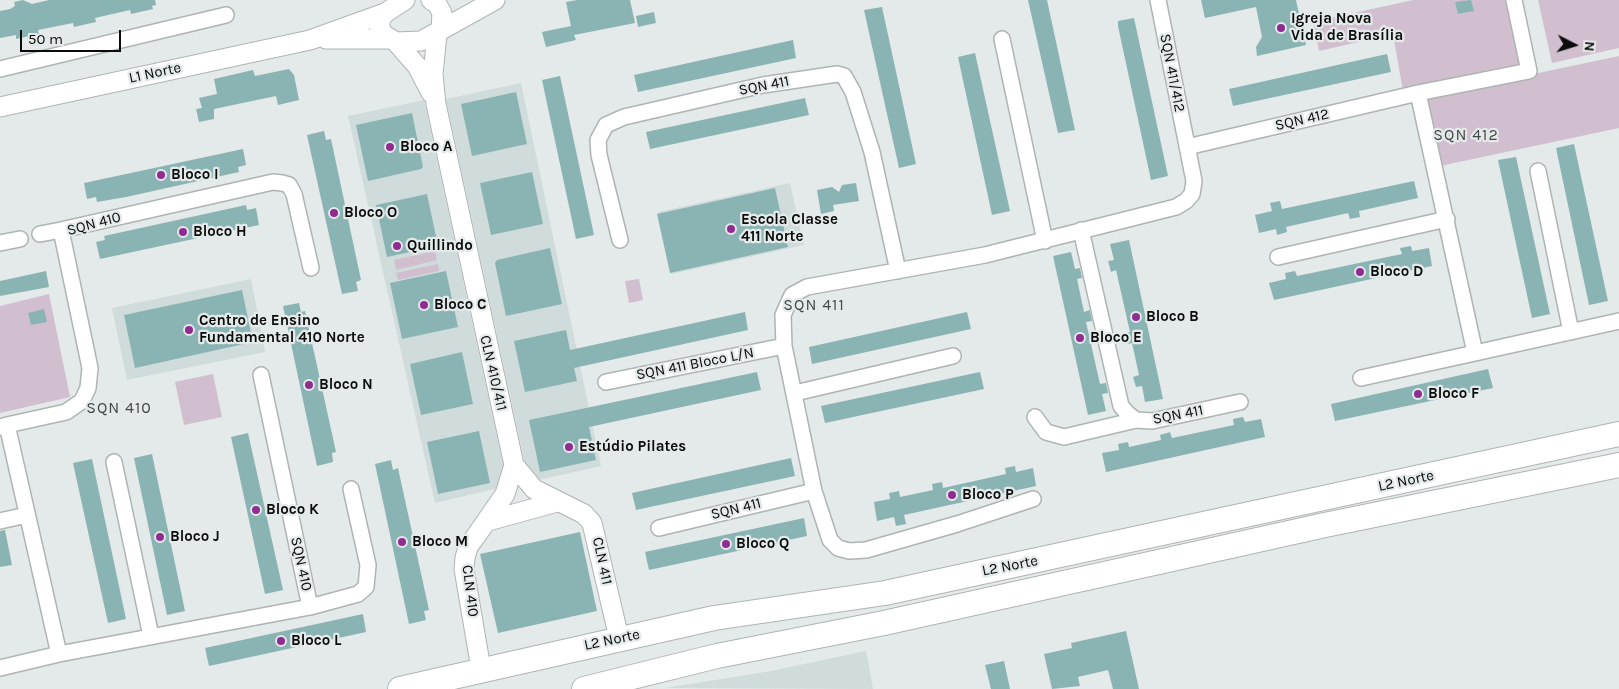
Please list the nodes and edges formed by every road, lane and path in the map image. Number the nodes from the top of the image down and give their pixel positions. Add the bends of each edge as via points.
1 (405, 0) edge
2 (431, 0) edge
3 (495, 0) edge
4 (1158, 0) edge
5 (1514, 0) edge
6 (384, 13) junction
7 (226, 15) dead end
8 (439, 32) junction
9 (1002, 39) dead end
10 (310, 40) junction
11 (392, 41) junction
12 (0, 69) edge
13 (1418, 93) junction
14 (436, 104) junction
15 (0, 107) edge
16 (1187, 147) junction
17 (1538, 171) dead end
18 (1446, 219) junction
19 (61, 230) junction
20 (1081, 230) junction
21 (40, 234) dead end
22 (20, 239) dead end
23 (620, 240) dead end
24 (1044, 241) junction
25 (0, 243) edge
26 (1278, 257) dead end
27 (311, 268) dead end
28 (898, 271) junction
29 (1619, 321) edge
30 (1572, 332) junction
31 (784, 346) junction
32 (1474, 353) junction
33 (953, 356) dead end
34 (261, 375) dead end
35 (1361, 378) dead end
36 (606, 382) dead end
37 (795, 393) junction
38 (1240, 402) dead end
39 (1035, 417) dead end
40 (1136, 420) junction
41 (3, 426) edge
42 (1619, 434) edge
43 (114, 462) dead end
44 (514, 466) junction
45 (1619, 466) edge
46 (350, 489) dead end
47 (814, 491) junction
48 (1033, 499) dead end
49 (557, 502) junction
50 (27, 515) junction
51 (0, 521) edge
52 (488, 521) junction
53 (1198, 527) junction
54 (659, 528) dead end
55 (1194, 554) junction
56 (310, 606) junction
57 (714, 618) junction
58 (151, 636) junction
59 (619, 638) junction
60 (59, 654) junction
61 (717, 656) junction
62 (0, 668) edge
63 (481, 669) junction
64 (400, 689) edge
65 (584, 689) edge

1 - 6 street, L1 Norte
2 - 8 street, CLN 410/411 via 442,13
3 - 8 street
4 - 16 street, SQN 411/412
5 - 13 street, SQN 412 via 1529,71
6 - 10 street, L1 Norte
6 - 11 street via 380,28
7 - 12 street
8 - 11 street, L1 Norte via 421,41
8 - 14 street, CLN 410/411 via 433,74
9 - 24 street
10 - 11 street, L1 Norte
10 - 15 street, L1 Norte
11 - 14 street, CLN 410/411 via 423,75
13 - 16 street, SQN 412
13 - 18 street
14 - 44 street, CLN 410/411
16 - 20 street via 1194,188 1186,201 1176,207
17 - 30 street
18 - 26 street
18 - 32 street
19 - 21 street
19 - 27 street, SQN 410 via 273,182 282,183 290,186 294,194
19 - 41 street, SQN 410 via 90,368 88,388 82,401 66,412
20 - 24 street
20 - 40 street, SQN 411 via 1121,406
22 - 25 street
23 - 28 street, SQN 411 via 599,155 598,140 606,125 624,116 754,87 836,74 844,76 853,92 872,152
24 - 28 street
28 - 31 street via 807,287 792,295 783,315
29 - 30 street
30 - 32 street
31 - 36 street, SQN 411 Bloco L/N
31 - 37 street
32 - 35 street
33 - 37 street
34 - 56 street, SQN 410
37 - 47 street
38 - 40 street, SQN 411 via 1152,421
39 - 40 street via 1046,432 1064,437
41 - 50 street, SQN 410
42 - 53 main road, L2 Norte
43 - 58 street
44 - 49 street, CLN 411 via 534,489
44 - 52 street, CLN 410 via 505,494
45 - 55 main road, L2 Norte
46 - 56 street, SQN 410 via 368,565 366,587 348,599
47 - 48 street via 830,540 838,548 849,551 866,550
47 - 54 street, SQN 411
49 - 52 street
49 - 59 street, CLN 411 via 584,514 596,530
50 - 51 street
50 - 60 street, SQN 410
52 - 63 street, CLN 410 via 468,547 464,569
53 - 55 main road via 1190,548
53 - 57 main road, L2 Norte via 858,598
55 - 61 main road, L2 Norte via 884,623
56 - 58 street, SQN 410
57 - 59 main road, L2 Norte
57 - 61 main road via 719,631
58 - 60 street, SQN 410
59 - 63 main road, L2 Norte
60 - 62 street, SQN 410
61 - 65 main road, L2 Norte
63 - 64 main road, L2 Norte

